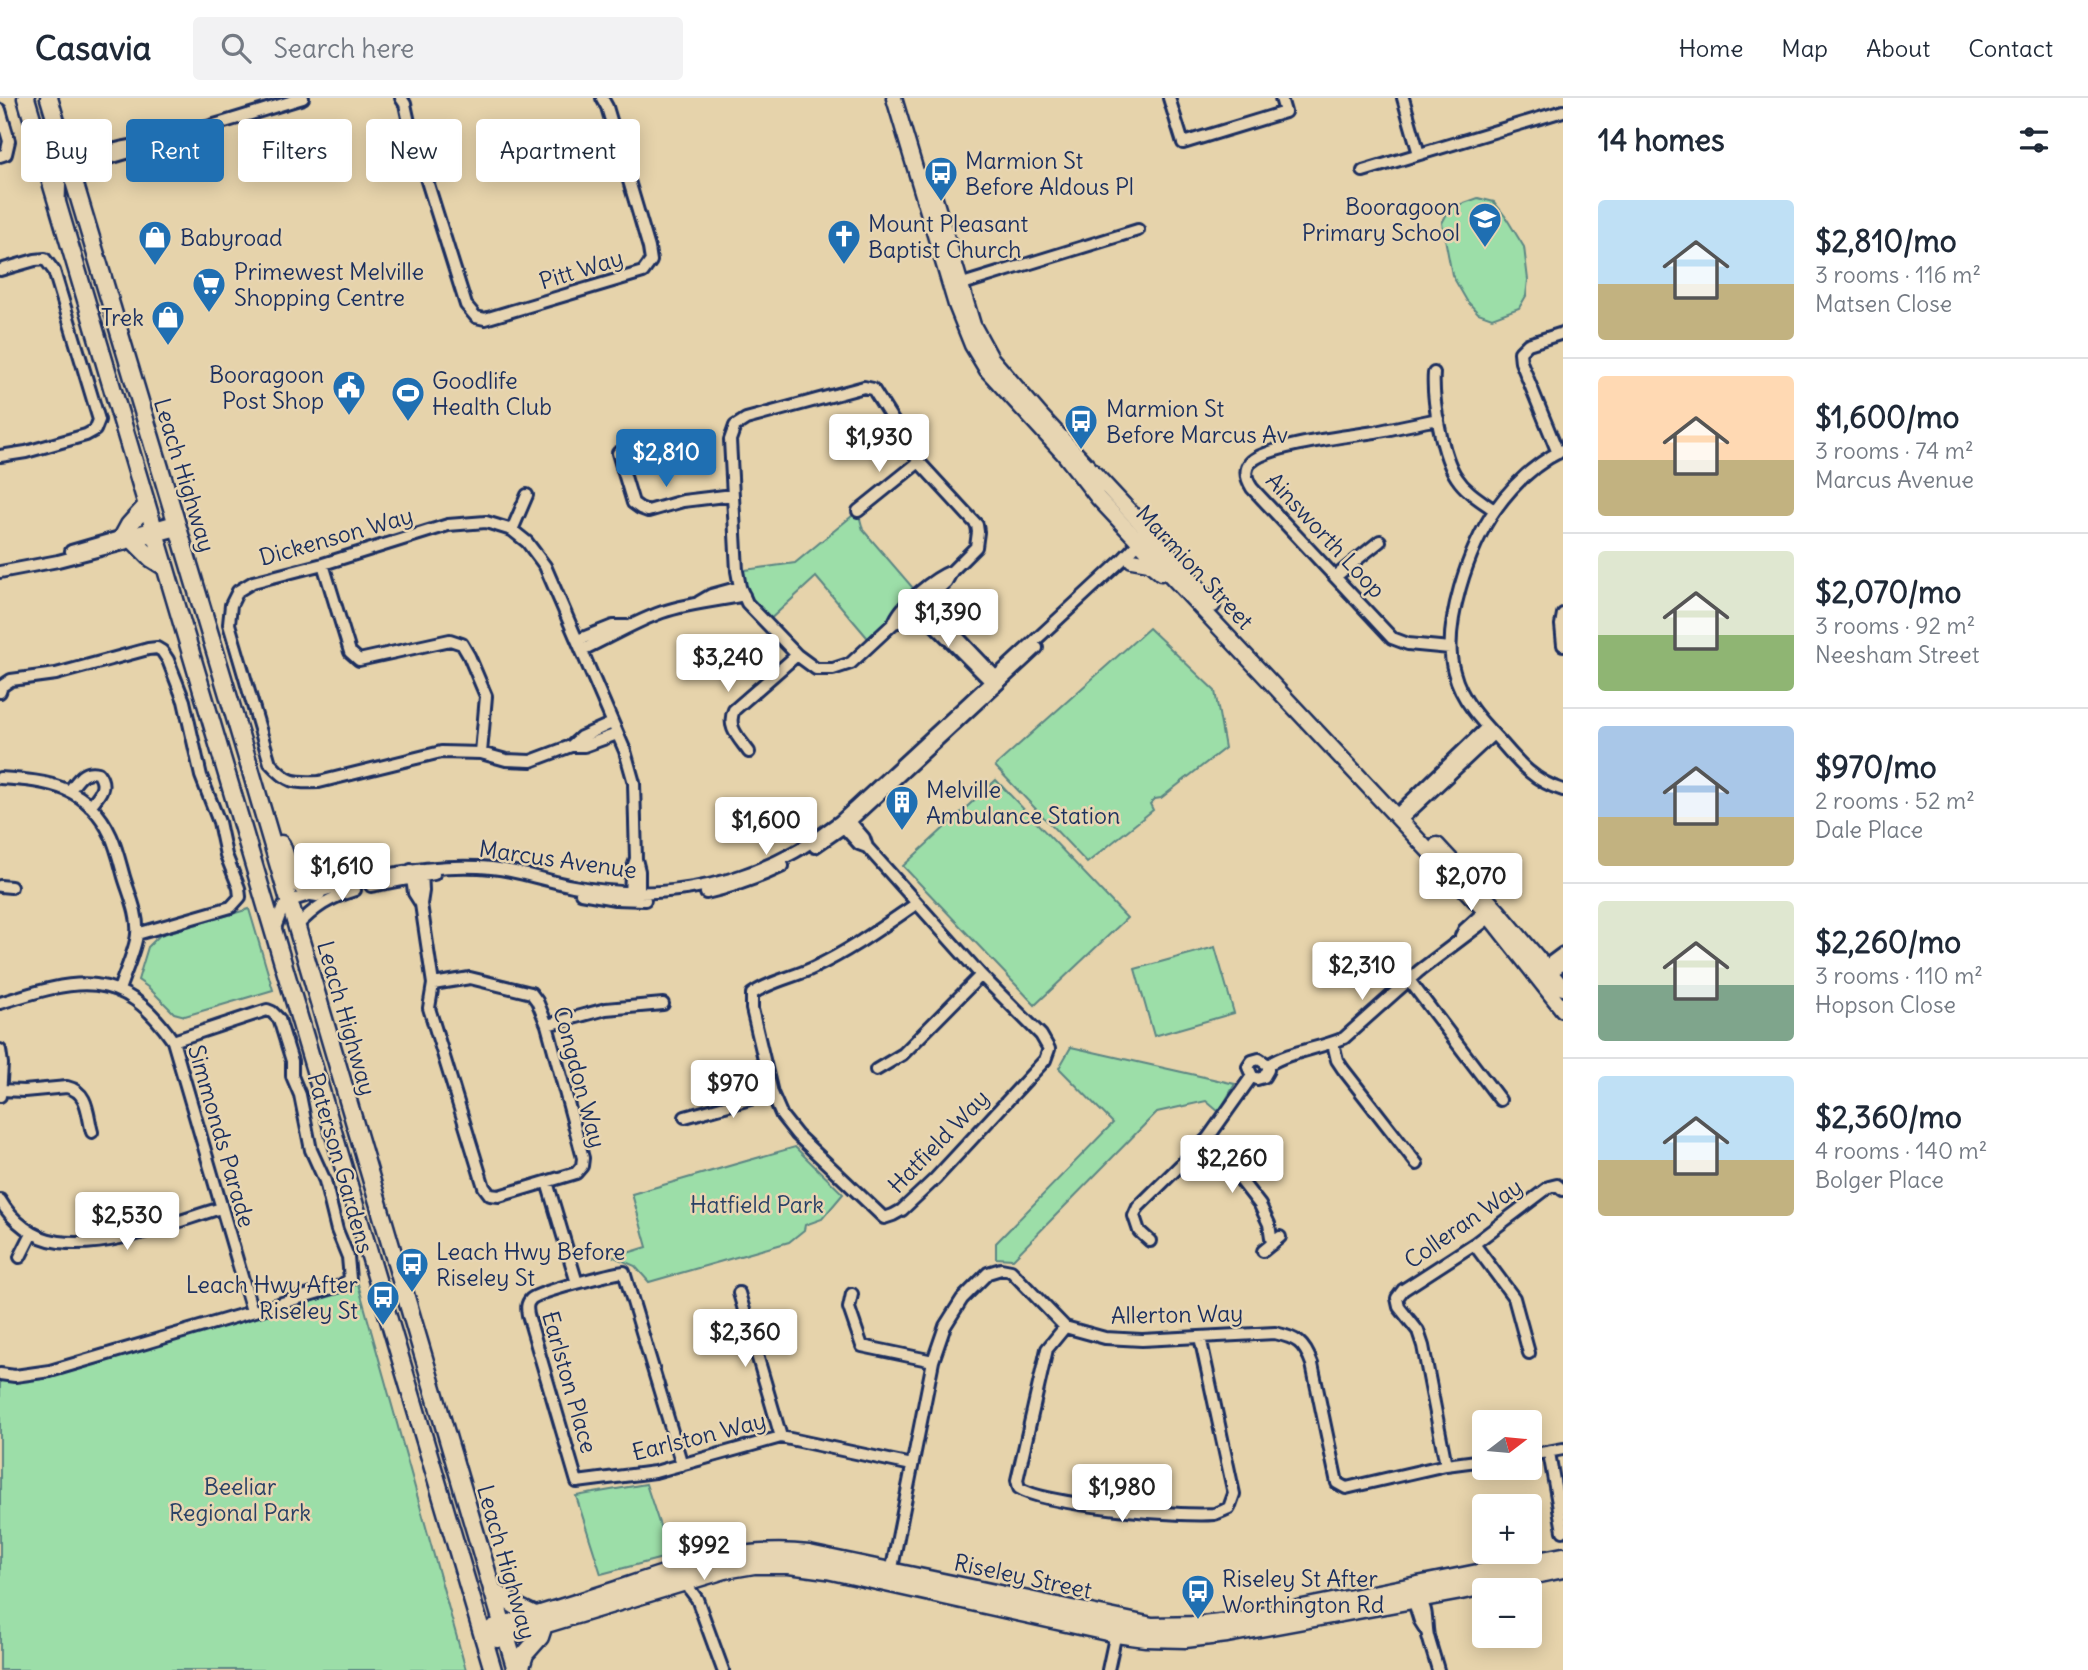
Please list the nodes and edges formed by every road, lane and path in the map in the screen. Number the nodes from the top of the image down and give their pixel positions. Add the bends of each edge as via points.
1 (26, 98) edge
2 (49, 98) edge
3 (303, 98) edge
4 (603, 98) edge
5 (894, 98) edge
6 (904, 98) edge
7 (1169, 98) edge
8 (1281, 98) edge
9 (1403, 98) edge
10 (404, 100) edge
11 (0, 110) edge
12 (1563, 111) edge
13 (55, 119) edge
14 (224, 121) edge
15 (126, 154) edge
16 (1419, 154) junction
17 (0, 156) edge
18 (1363, 171) dead end
19 (62, 182) edge
20 (74, 182) edge
21 (75, 185) junction
22 (58, 206) junction
23 (1138, 230) dead end
24 (0, 270) edge
25 (955, 286) junction
26 (1563, 333) edge
27 (1434, 373) dead end
28 (1438, 419) junction
29 (1561, 452) edge
30 (618, 453) dead end
31 (0, 456) edge
32 (919, 463) junction
33 (527, 495) dead end
34 (733, 495) junction
35 (147, 505) junction
36 (1494, 510) junction
37 (858, 511) dead end
38 (176, 526) junction
39 (512, 530) junction
40 (155, 532) junction
41 (129, 539) junction
42 (1147, 540) junction
43 (1380, 541) dead end
44 (1132, 560) junction
45 (323, 564) junction
46 (0, 566) edge
47 (165, 567) junction
48 (0, 572) edge
49 (1335, 577) junction
50 (742, 591) junction
51 (918, 602) junction
52 (1200, 605) junction
53 (1563, 614) edge
54 (580, 645) junction
55 (1563, 645) edge
56 (1450, 649) junction
57 (797, 655) junction
58 (995, 681) junction
59 (0, 692) edge
60 (612, 723) junction
61 (1490, 730) junction
62 (617, 734) junction
63 (571, 746) junction
64 (749, 752) dead end
65 (481, 753) junction
66 (247, 758) junction
67 (0, 778) edge
68 (70, 790) junction
69 (1563, 790) edge
70 (90, 806) junction
71 (1402, 814) junction
72 (845, 821) junction
73 (417, 873) junction
74 (317, 893) junction
75 (635, 896) junction
76 (288, 903) junction
77 (916, 904) junction
78 (1491, 911) junction
79 (296, 927) junction
80 (274, 931) junction
81 (137, 934) junction
82 (1563, 953) edge
83 (1547, 971) edge
84 (981, 975) junction
85 (1409, 980) junction
86 (432, 984) junction
87 (1563, 988) edge
88 (119, 990) junction
89 (0, 1003) edge
90 (663, 1004) dead end
91 (1563, 1010) edge
92 (547, 1025) junction
93 (173, 1041) junction
94 (1333, 1043) junction
95 (0, 1050) edge
96 (876, 1070) dead end
97 (1, 1093) edge
98 (772, 1093) junction
99 (1500, 1100) dead end
100 (349, 1107) junction
101 (685, 1117) dead end
102 (92, 1132) dead end
103 (1208, 1138) junction
104 (1417, 1164) dead end
105 (547, 1182) junction
106 (1563, 1190) edge
107 (0, 1200) edge
108 (354, 1200) junction
109 (221, 1208) junction
110 (32, 1233) junction
111 (1150, 1241) dead end
112 (1272, 1244) dead end
113 (1474, 1244) junction
114 (391, 1248) junction
115 (369, 1254) junction
116 (20, 1257) dead end
117 (577, 1283) junction
118 (739, 1293) dead end
119 (852, 1294) dead end
120 (252, 1311) junction
121 (1065, 1327) junction
122 (1200, 1338) junction
123 (1529, 1353) dead end
124 (933, 1361) junction
125 (0, 1374) edge
126 (781, 1437) junction
127 (1563, 1449) edge
128 (1549, 1453) junction
129 (1542, 1454) edge
130 (1472, 1462) edge
131 (682, 1465) junction
132 (912, 1465) junction
133 (1446, 1465) junction
134 (578, 1482) joint
135 (1563, 1531) edge
136 (1563, 1556) edge
137 (1563, 1569) edge
138 (709, 1575) junction
139 (890, 1578) junction
140 (1436, 1581) junction
141 (679, 1584) junction
142 (492, 1590) junction
143 (1372, 1593) junction
144 (1419, 1599) junction
145 (702, 1610) junction
146 (540, 1620) junction
147 (1117, 1627) junction
148 (504, 1631) junction
149 (483, 1637) junction
150 (493, 1670) edge
151 (518, 1670) edge
152 (723, 1670) edge
153 (1108, 1670) edge
154 (1438, 1670) edge

1 - 22 highway, Leach Highway
2 - 13 highway, Leach Highway
3 - 14 street
4 - 10 street, Pitt Way via 651,261 643,272 485,319 476,317 466,304
5 - 25 main road, Marmion Street
6 - 25 main road, Marmion Street
7 - 8 street via 1183,144 1285,112
9 - 16 street
11 - 17 street via 9,141 6,154
12 - 16 street
15 - 21 street via 92,165
16 - 18 street
19 - 22 street
20 - 21 highway, Leach Highway
21 - 38 highway, Leach Highway
22 - 35 highway, Leach Highway
23 - 25 street
24 - 31 street via 35,260 50,263 99,420 86,435
25 - 42 main road, Marmion Street via 1001,372
26 - 29 street via 1528,344 1520,352
27 - 28 street
28 - 36 street via 1453,472 1464,487
28 - 49 street, Ainsworth Loop via 1306,443 1252,461 1247,467 1246,479 1252,488
29 - 36 street via 1525,477
30 - 34 street via 633,503 640,508 649,511
32 - 34 street via 873,388 864,387 735,426 730,440
32 - 37 street
32 - 51 street via 977,525 978,532 976,547 952,571 939,576
33 - 39 street
34 - 50 street
35 - 40 highway, Leach Highway
35 - 41 highway via 129,525
36 - 56 street via 1461,589 1451,623
38 - 40 street
38 - 66 highway, Leach Highway
39 - 45 street, Dickenson Way via 486,522 448,525
39 - 54 street via 545,566
40 - 41 street
40 - 47 highway, Leach Highway
41 - 46 street
41 - 47 highway
41 - 48 street via 58,561
42 - 44 street, Marcus Avenue
42 - 52 main road, Marmion Street
42 - 58 street, Marcus Avenue
42 - 71 main road, Marmion Street via 1201,592
43 - 49 street
44 - 52 main road via 1149,563
44 - 58 street, Marcus Avenue
45 - 65 street via 349,652 359,660 450,640 462,644 486,696
45 - 65 street, Dickenson Way via 253,582 238,591 231,605 229,624 270,763 284,778 299,783 441,752
47 - 80 highway, Leach Highway
49 - 56 street, Ainsworth Loop via 1392,638
50 - 54 street via 711,595
50 - 57 street via 747,603
51 - 57 street via 851,663 816,669
51 - 58 street
52 - 71 main road, Marmion Street
53 - 55 street
54 - 60 street
56 - 61 street via 1463,695
57 - 64 street via 730,717
58 - 72 street, Marcus Avenue
59 - 81 street via 11,680 56,674 148,649 157,648 168,660 240,897 231,907
60 - 62 street
60 - 63 street, Dickenson Way
61 - 69 street via 1533,776
61 - 71 street
62 - 63 street, Dickenson Way
62 - 75 street via 634,783 636,859 631,873
63 - 65 street, Dickenson Way via 531,761
66 - 74 highway via 262,783 292,872 306,890
66 - 76 highway, Leach Highway
67 - 68 street via 36,780
68 - 70 street
68 - 70 street via 83,774 98,773 104,785
70 - 81 street via 111,836 136,915
71 - 78 main road, Marmion Street
72 - 75 street, Marcus Avenue via 758,870 706,887
72 - 77 street, Hatfield Way
73 - 74 street, Marcus Avenue
73 - 75 street, Marcus Avenue via 450,866 482,867
73 - 79 street, Marcus Avenue via 333,897
73 - 86 street, Congdon Way via 423,891
74 - 76 street, Marcus Avenue
76 - 79 highway, Leach Highway
76 - 80 street
77 - 84 street, Hatfield Way
77 - 98 street, Hatfield Way via 860,943 752,994
78 - 83 main road, Marmion Street
78 - 85 street via 1468,935
79 - 100 highway, Leach Highway
80 - 108 highway, Leach Highway
81 - 88 street
82 - 83 street
83 - 87 main road, Marmion Street
83 - 91 main road, Marmion Street
84 - 96 street via 903,1054
84 - 98 street, Hatfield Way via 1041,1035 1049,1049 1045,1060 935,1180 894,1216 884,1218 874,1210 797,1135
85 - 94 street
85 - 99 street
86 - 92 street, Congdon Way via 470,978 531,993
86 - 105 street, Congdon Way via 429,1008 484,1187 490,1195 499,1196
88 - 89 street, Simmonds Parade via 70,984
88 - 93 street, Simmonds Parade via 152,1013
90 - 92 street via 606,1009
92 - 105 street, Congdon Way via 583,1158 576,1173
93 - 109 street, Simmonds Parade
93 - 120 street, Paterson Gardens via 267,1010 279,1019 292,1061 311,1150 348,1257 350,1279 341,1286
94 - 103 street via 1268,1065 1259,1059 1252,1061 1248,1068 1252,1076
94 - 104 street via 1343,1069
95 - 97 street
97 - 102 street via 74,1089 85,1101
98 - 101 street
100 - 108 highway via 346,1124 367,1199 362,1203
100 - 114 highway, Leach Highway
103 - 111 street via 1138,1207 1134,1216 1139,1231
103 - 112 street via 1261,1205
105 - 117 street
106 - 113 street, Colleran Way via 1557,1185 1549,1187
107 - 110 street
108 - 115 highway, Leach Highway
109 - 110 street via 114,1240 57,1242
109 - 120 street, Simmonds Parade
110 - 116 street
113 - 123 street via 1514,1298
113 - 133 street, Colleran Way via 1397,1298 1423,1346
114 - 115 highway
114 - 142 highway, Leach Highway
115 - 149 highway, Leach Highway
117 - 131 street, Earlston Place via 624,1272
117 - 134 street, Earlston Place via 534,1297 527,1309
118 - 126 street
119 - 124 street via 849,1308 862,1346
120 - 125 street, Paterson Gardens via 50,1371
121 - 122 street, Allerton Way via 1105,1338
121 - 122 street via 1047,1349 1017,1480 1019,1488 1042,1497 1141,1511 1216,1514 1229,1508 1234,1494
121 - 124 street via 1011,1271 1000,1269 988,1273 962,1299 945,1326
122 - 133 street, Allerton Way via 1275,1333 1294,1338 1308,1352 1337,1483 1346,1488
124 - 132 street
126 - 131 street, Earlston Way
126 - 132 street, Earlston Way
127 - 128 street
128 - 129 street
128 - 135 street
130 - 133 street, Allerton Way
131 - 134 street, Earlston Way
132 - 139 street
136 - 140 highway, Riseley Street
137 - 144 highway, Riseley Street
138 - 139 highway, Riseley Street via 754,1565 789,1565
138 - 141 highway, Riseley Street
138 - 145 street via 699,1591
139 - 146 highway, Riseley Street via 809,1554 740,1554 688,1566
139 - 147 highway, Riseley Street
140 - 143 highway, Riseley Street
140 - 144 street
141 - 145 street via 688,1587
141 - 146 highway, Riseley Street
142 - 146 highway
142 - 148 highway, Leach Highway
143 - 144 street via 1382,1597 1410,1592
143 - 147 highway, Riseley Street via 1238,1621
144 - 147 highway, Riseley Street via 1199,1637 1159,1638
144 - 154 street via 1415,1605
145 - 152 street
146 - 148 highway, Riseley Street
146 - 151 highway via 540,1637
147 - 153 street
148 - 149 highway, Riseley Street
148 - 151 highway, Leach Highway
149 - 150 highway, Leach Highway

